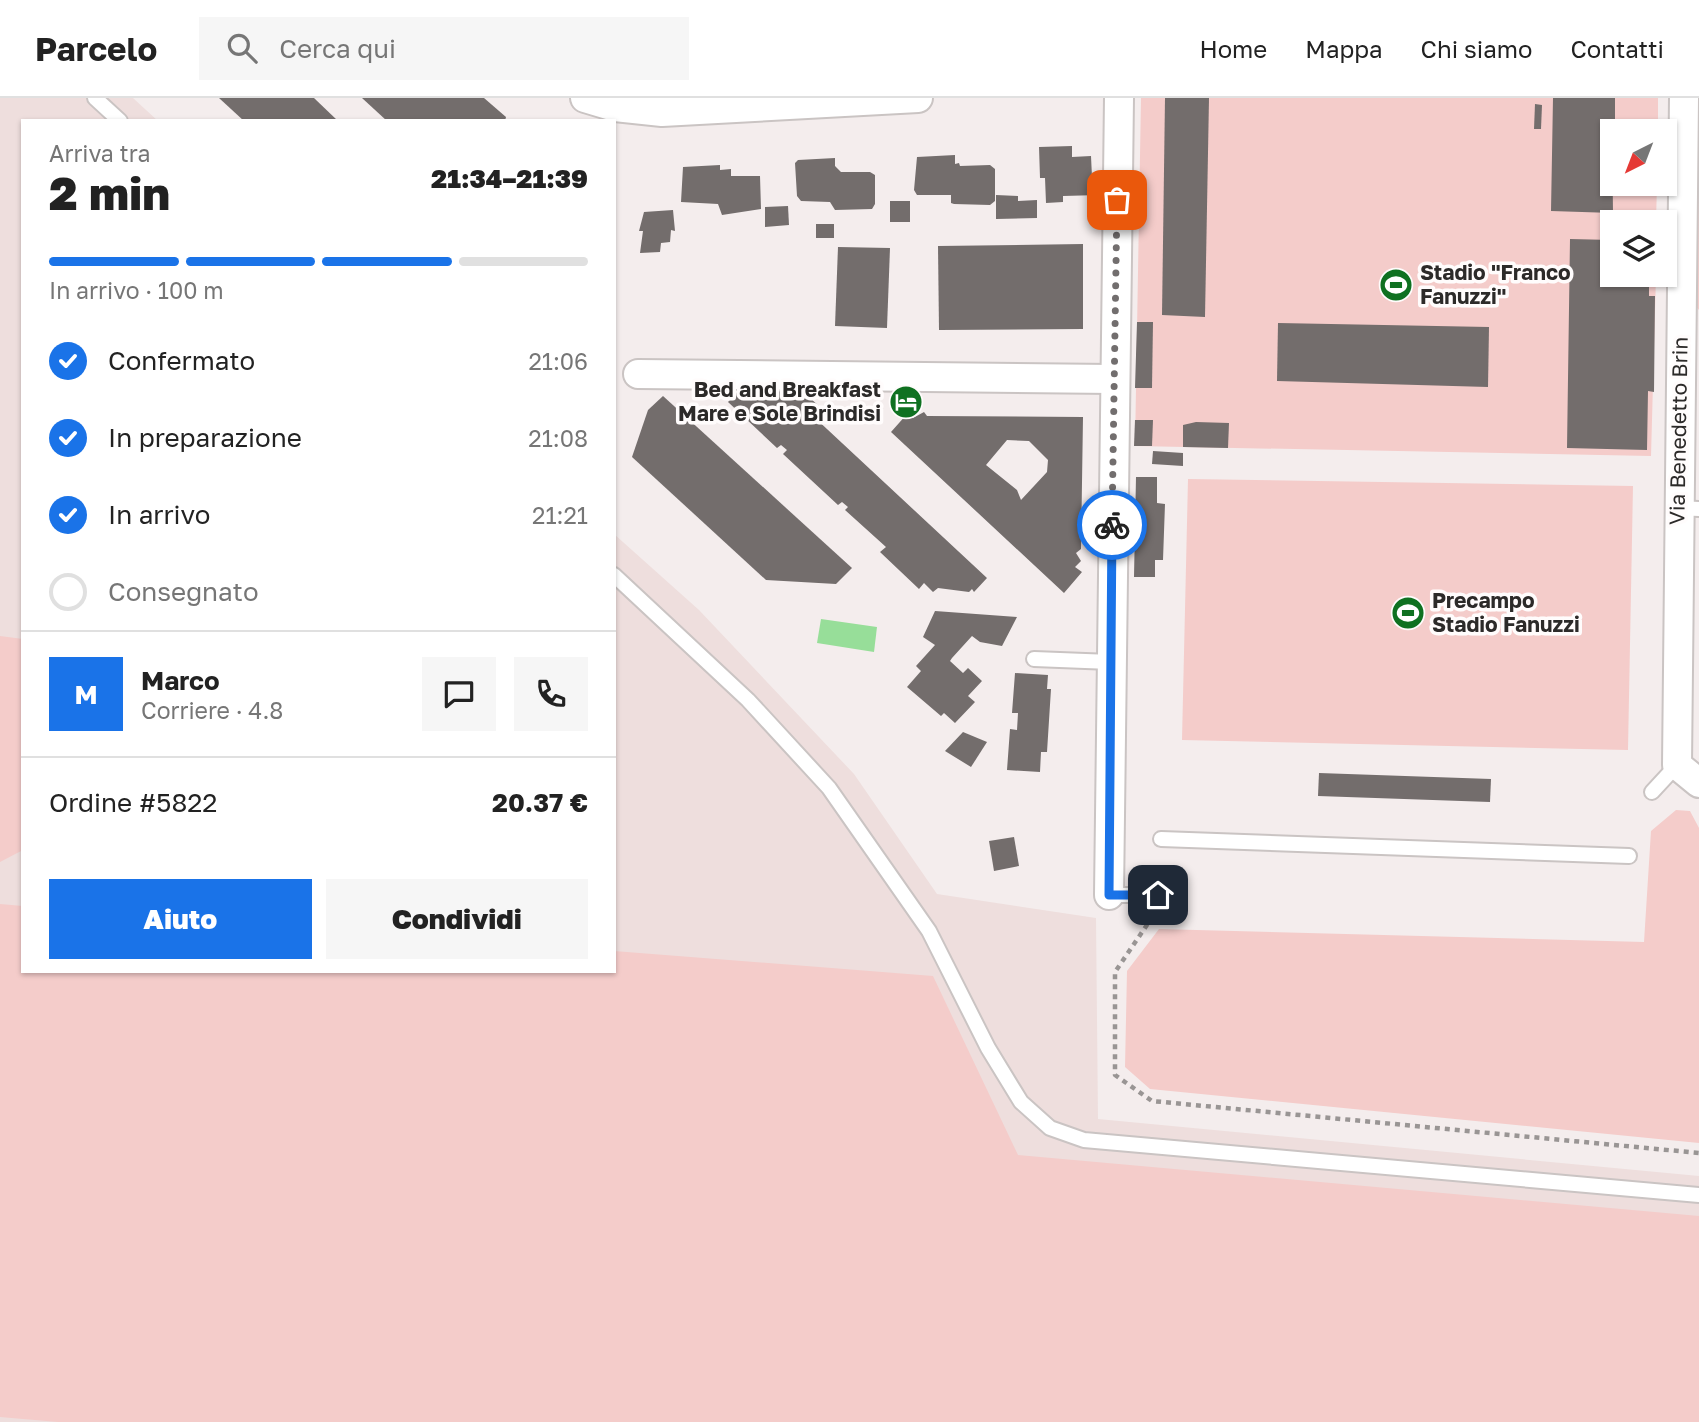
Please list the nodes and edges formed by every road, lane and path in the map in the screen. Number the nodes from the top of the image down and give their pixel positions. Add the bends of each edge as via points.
1 (95, 98) edge
2 (585, 98) edge
3 (918, 98) edge
4 (1119, 98) edge
5 (1684, 98) edge
6 (118, 119) edge
7 (638, 374) dead end
8 (1113, 379) junction
9 (1688, 508) edge
10 (616, 577) edge
11 (1034, 659) dead end
12 (1111, 662) junction
13 (1676, 765) junction
14 (1699, 783) edge
15 (1652, 792) dead end
16 (1161, 839) dead end
17 (1629, 856) dead end
18 (1109, 895) joint
19 (1158, 902) joint
20 (1699, 1153) edge
21 (1699, 1195) edge

1 - 6 lane
2 - 3 street via 662,112
4 - 8 street
5 - 9 street, Via Benedetto Brin
7 - 8 street
8 - 12 street
9 - 13 street, Via Benedetto Brin
10 - 21 lane via 748,700 828,788 929,931 1021,1102 1050,1128 1084,1140
11 - 12 lane
12 - 18 street
13 - 14 street
13 - 15 lane
16 - 17 lane
18 - 19 lane
19 - 20 path via 1115,972 1115,1075 1152,1101

